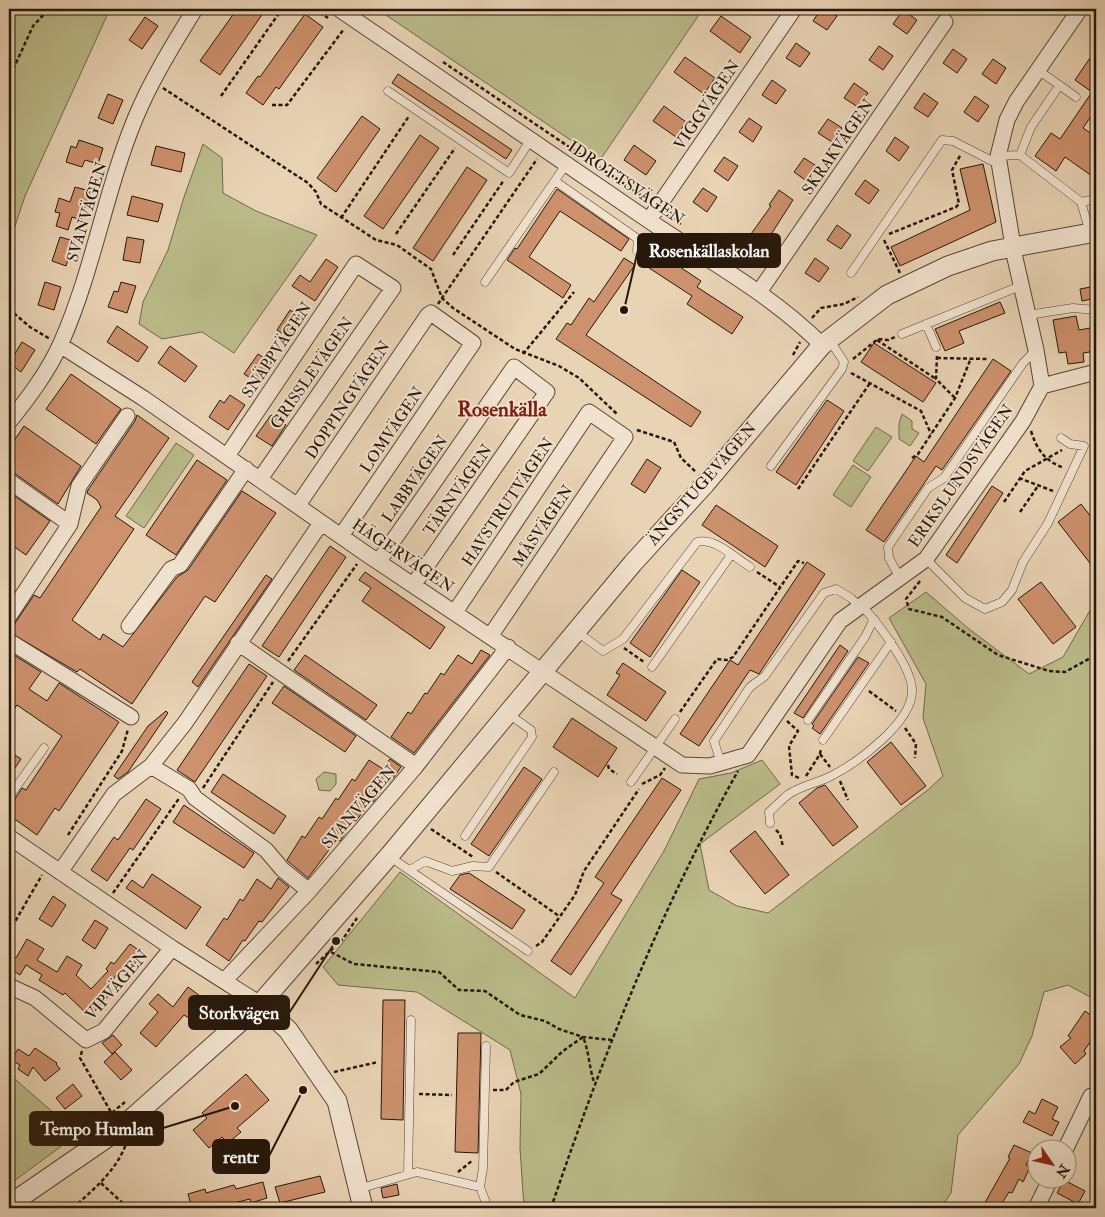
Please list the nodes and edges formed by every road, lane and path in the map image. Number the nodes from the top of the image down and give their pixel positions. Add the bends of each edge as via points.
1 (49, 9) edge
2 (195, 9) edge
3 (282, 9) edge
4 (339, 9) edge
5 (794, 9) edge
6 (1080, 9) edge
7 (945, 22) dead end
8 (344, 29) dead end
9 (436, 57) dead end
10 (1038, 70) junction
11 (10, 74) edge
12 (153, 82) junction
13 (1059, 86) junction
14 (9, 88) edge
15 (388, 92) dead end
16 (222, 96) dead end
17 (1076, 97) dead end
18 (272, 105) dead end
19 (414, 109) junction
20 (531, 139) junction
21 (460, 141) junction
22 (966, 148) junction
23 (1020, 155) junction
24 (537, 159) dead end
25 (998, 160) junction
26 (567, 164) junction
27 (508, 173) junction
28 (555, 181) junction
29 (1096, 200) edge
30 (662, 202) junction
31 (1081, 202) junction
32 (340, 218) junction
33 (649, 220) junction
34 (687, 228) dead end
35 (1093, 232) edge
36 (396, 234) dead end
37 (1013, 247) junction
38 (637, 251) dead end
39 (453, 255) dead end
40 (356, 264) joint
41 (851, 273) dead end
42 (900, 274) dead end
43 (484, 282) dead end
44 (1020, 286) junction
45 (574, 292) dead end
46 (759, 292) junction
47 (442, 298) junction
48 (9, 310) edge
49 (1096, 310) edge
50 (805, 311) dead end
51 (428, 315) joint
52 (1028, 315) junction
53 (813, 317) dead end
54 (926, 324) junction
55 (902, 334) joint
56 (877, 340) junction
57 (826, 342) junction
58 (60, 345) junction
59 (936, 347) joint
60 (1036, 350) junction
61 (524, 353) junction
62 (937, 358) junction
63 (971, 358) junction
64 (987, 358) dead end
65 (514, 367) joint
66 (843, 367) junction
67 (1096, 372) edge
68 (936, 379) junction
69 (870, 383) junction
70 (1042, 386) junction
71 (955, 398) junction
72 (127, 416) dead end
73 (623, 420) dead end
74 (1023, 421) junction
75 (9, 422) edge
76 (630, 433) junction
77 (931, 434) junction
78 (1061, 438) dead end
79 (1070, 444) junction
80 (227, 456) junction
81 (912, 458) dead end
82 (1048, 459) junction
83 (771, 466) dead end
84 (246, 469) junction
85 (1072, 471) junction
86 (698, 474) dead end
87 (1019, 478) junction
88 (260, 479) junction
89 (9, 480) edge
90 (948, 480) dead end
91 (1038, 486) junction
92 (798, 489) dead end
93 (961, 489) dead end
94 (1061, 494) junction
95 (1004, 502) dead end
96 (298, 505) junction
97 (1020, 512) dead end
98 (321, 523) junction
99 (70, 524) junction
100 (341, 536) junction
101 (731, 555) junction
102 (926, 559) junction
103 (378, 561) junction
104 (804, 563) dead end
105 (750, 567) dead end
106 (762, 575) dead end
107 (900, 578) junction
108 (414, 584) junction
109 (780, 587) junction
110 (861, 606) junction
111 (455, 612) junction
112 (9, 616) edge
113 (874, 619) junction
114 (129, 626) dead end
115 (576, 631) junction
116 (491, 635) junction
117 (9, 641) edge
118 (891, 642) junction
119 (238, 643) junction
120 (617, 643) junction
121 (508, 647) junction
122 (1096, 655) edge
123 (649, 665) joint
124 (542, 671) junction
125 (861, 686) junction
126 (778, 712) junction
127 (507, 713) junction
128 (131, 717) joint
129 (675, 719) joint
130 (808, 720) dead end
131 (901, 720) junction
132 (823, 740) dead end
133 (656, 747) junction
134 (44, 748) dead end
135 (748, 755) junction
136 (672, 758) junction
137 (915, 758) dead end
138 (720, 763) junction
139 (608, 765) dead end
140 (151, 766) junction
141 (416, 766) junction
142 (554, 772) dead end
143 (836, 773) junction
144 (617, 774) dead end
145 (631, 782) dead end
146 (808, 784) junction
147 (192, 794) junction
148 (9, 797) edge
149 (848, 800) dead end
150 (436, 821) dead end
151 (770, 823) joint
152 (424, 836) dead end
153 (466, 836) dead end
154 (9, 838) edge
155 (64, 840) dead end
156 (783, 846) dead end
157 (389, 856) junction
158 (55, 868) junction
159 (410, 870) junction
160 (309, 891) junction
161 (106, 903) junction
162 (358, 917) dead end
163 (9, 932) edge
164 (172, 948) junction
165 (528, 951) joint
166 (331, 952) junction
167 (314, 966) dead end
168 (225, 980) junction
169 (9, 986) edge
170 (260, 1004) junction
171 (411, 1020) dead end
172 (583, 1037) junction
173 (86, 1040) junction
174 (612, 1040) junction
175 (486, 1046) dead end
176 (378, 1062) dead end
177 (333, 1073) dead end
178 (595, 1084) junction
179 (506, 1090) dead end
180 (410, 1093) junction
181 (452, 1095) dead end
182 (1096, 1098) edge
183 (121, 1128) junction
184 (1070, 1140) edge
185 (483, 1154) junction
186 (408, 1173) junction
187 (450, 1180) junction
188 (101, 1183) junction
189 (480, 1187) junction
190 (358, 1189) junction
191 (1045, 1190) edge
192 (9, 1205) edge
193 (73, 1208) edge
194 (128, 1208) edge
195 (363, 1208) edge
196 (488, 1208) edge
197 (551, 1208) edge
198 (1036, 1208) edge

1 - 11 path via 33,26
2 - 12 street, SVANVÄGEN
3 - 16 path
4 - 20 street, IDROTTSVÄGEN
5 - 30 street, VIGGVÄGEN
6 - 10 street
7 - 46 street, SKRAKVÄGEN
8 - 18 path via 287,105
9 - 30 path via 644,199
10 - 13 lane
10 - 25 street via 1007,120
11 - 14 path
12 - 32 path via 308,183 320,204
12 - 58 street, SVANVÄGEN via 132,128 78,302
13 - 17 lane
13 - 23 lane via 1031,128
15 - 19 lane
19 - 21 lane
19 - 32 path
20 - 26 street, IDROTTSVÄGEN
20 - 27 lane
21 - 27 lane
21 - 36 path
22 - 25 lane
22 - 41 lane via 953,141 942,140
22 - 42 path via 952,170 959,204 883,236
23 - 25 lane
23 - 31 lane
24 - 47 path
25 - 37 street
26 - 28 lane
26 - 33 street, IDROTTSVÄGEN
27 - 39 path
28 - 38 lane via 638,239
28 - 43 lane
29 - 31 lane
30 - 33 street, VIGGVÄGEN
30 - 34 path via 672,218
31 - 35 lane
32 - 47 path via 376,240 397,245 431,269
33 - 46 street, IDROTTSVÄGEN
35 - 37 street, ÄNGSTUGEVÄGEN
37 - 44 street
37 - 57 street, ÄNGSTUGEVÄGEN via 948,266 910,283 887,295
40 - 80 street, SNÄPPVÄGEN
40 - 88 street, GRISSLEVÄGEN via 393,288
44 - 52 street
44 - 54 lane
45 - 61 path
46 - 57 street, IDROTTSVÄGEN
47 - 61 path
48 - 58 path
49 - 52 lane via 1073,308
50 - 53 path
51 - 96 street, DOPPINGVÄGEN
51 - 100 street, LOMVÄGEN via 432,313 472,343
52 - 60 street
54 - 55 lane
54 - 59 lane
55 - 56 path via 888,340
56 - 66 path
56 - 68 path
57 - 66 lane
57 - 115 street, ÄNGSTUGEVÄGEN
58 - 75 street, SVANVÄGEN via 36,388
58 - 80 street, HÄGERVÄGEN
59 - 62 path
60 - 70 street
60 - 107 lane via 1023,363 944,478 928,488 888,547 889,558
61 - 73 path via 559,366 579,378
62 - 63 path
62 - 68 path
63 - 64 path
63 - 71 path
65 - 103 street, LABBVÄGEN
65 - 108 street, TÄRNVÄGEN via 547,392
66 - 69 path
66 - 83 lane
67 - 70 street
68 - 71 path
69 - 77 path via 921,411
69 - 92 path
70 - 74 street, ERIKSLUNDSVÄGEN
71 - 77 path
72 - 99 street via 79,486
74 - 82 path via 1029,425 1036,446
74 - 102 street, ERIKSLUNDSVÄGEN
76 - 86 path via 674,442 681,458
76 - 111 street, HAVSTRUTVÄGEN via 589,412
76 - 116 street, MÅSVÄGEN
77 - 81 path
78 - 79 lane
79 - 82 path
79 - 85 lane via 1084,446
80 - 84 street, HÄGERVÄGEN
82 - 85 path
82 - 87 path via 1025,471
84 - 88 street, HÄGERVÄGEN
84 - 114 street via 180,565 171,569
85 - 94 lane
87 - 91 path
87 - 95 path
88 - 96 street, HÄGERVÄGEN
89 - 99 street
90 - 93 path
91 - 94 path
91 - 97 path
94 - 102 lane via 1048,523 1023,562 1012,590 1002,602 985,609 964,598
96 - 98 street, HÄGERVÄGEN
98 - 100 street, HÄGERVÄGEN
98 - 119 street
99 - 112 street
100 - 103 street, HÄGERVÄGEN
101 - 105 lane
101 - 120 lane via 712,542 697,542 623,640
101 - 123 lane
102 - 107 street, ERIKSLUNDSVÄGEN
102 - 122 path via 923,577 906,599 909,609 942,617 998,655 1049,671 1065,672
103 - 108 street, HÄGERVÄGEN
104 - 109 path via 798,561
106 - 109 path
107 - 110 street, ERIKSLUNDSVÄGEN
108 - 111 street, HÄGERVÄGEN
109 - 129 path via 733,656 727,660 717,659
110 - 113 lane
110 - 126 street, ERIKSLUNDSVÄGEN via 840,621
110 - 138 lane via 836,589 824,593 765,676 750,687 720,730 714,741
111 - 116 street, HÄGERVÄGEN
113 - 118 lane
113 - 130 lane via 866,637
115 - 120 lane via 603,651
115 - 124 street, ÄNGSTUGEVÄGEN
116 - 121 street, HÄGERVÄGEN
117 - 128 street
118 - 125 lane
118 - 131 lane via 912,689 910,705
119 - 140 street via 185,723
119 - 141 street
120 - 123 path
121 - 124 street, HÄGERVÄGEN
121 - 141 street, SVANVÄGEN
124 - 127 street, ÄNGSTUGEVÄGEN
124 - 133 street
125 - 131 path via 896,711
125 - 132 lane
126 - 135 street, ERIKSLUNDSVÄGEN
126 - 146 path via 798,731 789,746 792,775
127 - 153 lane via 531,730 532,737
127 - 157 street, ÄNGSTUGEVÄGEN
128 - 155 path via 122,751
129 - 133 lane
131 - 137 path via 916,744
131 - 143 lane via 855,761
133 - 136 street
133 - 145 lane
134 - 148 lane
135 - 138 street
135 - 174 path via 703,834 664,916
136 - 138 street via 682,765
136 - 165 path via 660,775 642,783 542,942
139 - 144 path
140 - 147 street
140 - 158 street via 114,794
141 - 160 street, SVANVÄGEN
142 - 159 lane via 489,867 473,866 452,871 425,861
143 - 146 lane
143 - 146 path via 820,754 806,776
143 - 149 path
146 - 151 lane via 769,812
147 - 160 street via 266,850
147 - 161 path via 180,796
150 - 152 path
151 - 156 path via 780,834
154 - 158 street
157 - 159 lane
157 - 170 street, ÄNGSTUGEVÄGEN
158 - 161 street
158 - 163 path
159 - 165 lane
160 - 168 street, SVANVÄGEN
161 - 164 street
162 - 166 path
164 - 168 street
164 - 173 street, VIPVÄGEN via 104,1032
166 - 167 path
166 - 172 path via 354,964 438,972 459,990 485,991 520,1015 545,1021
168 - 170 street
169 - 173 street via 35,998
170 - 183 street, ÄNGSTUGEVÄGEN
170 - 190 street via 288,1030 337,1101
171 - 180 lane
172 - 174 path
172 - 178 path
172 - 179 path via 539,1074 514,1082
173 - 183 path via 80,1058
174 - 178 path
175 - 185 lane
176 - 177 path
178 - 197 path
180 - 181 path
180 - 186 lane
182 - 184 street via 1091,1096
183 - 188 path via 126,1143 121,1157
183 - 192 street, ÄNGSTUGEVÄGEN
185 - 187 path
185 - 189 lane
186 - 187 lane
186 - 190 lane
187 - 189 lane
188 - 193 path
188 - 194 path
189 - 196 lane
190 - 195 street
191 - 198 street

